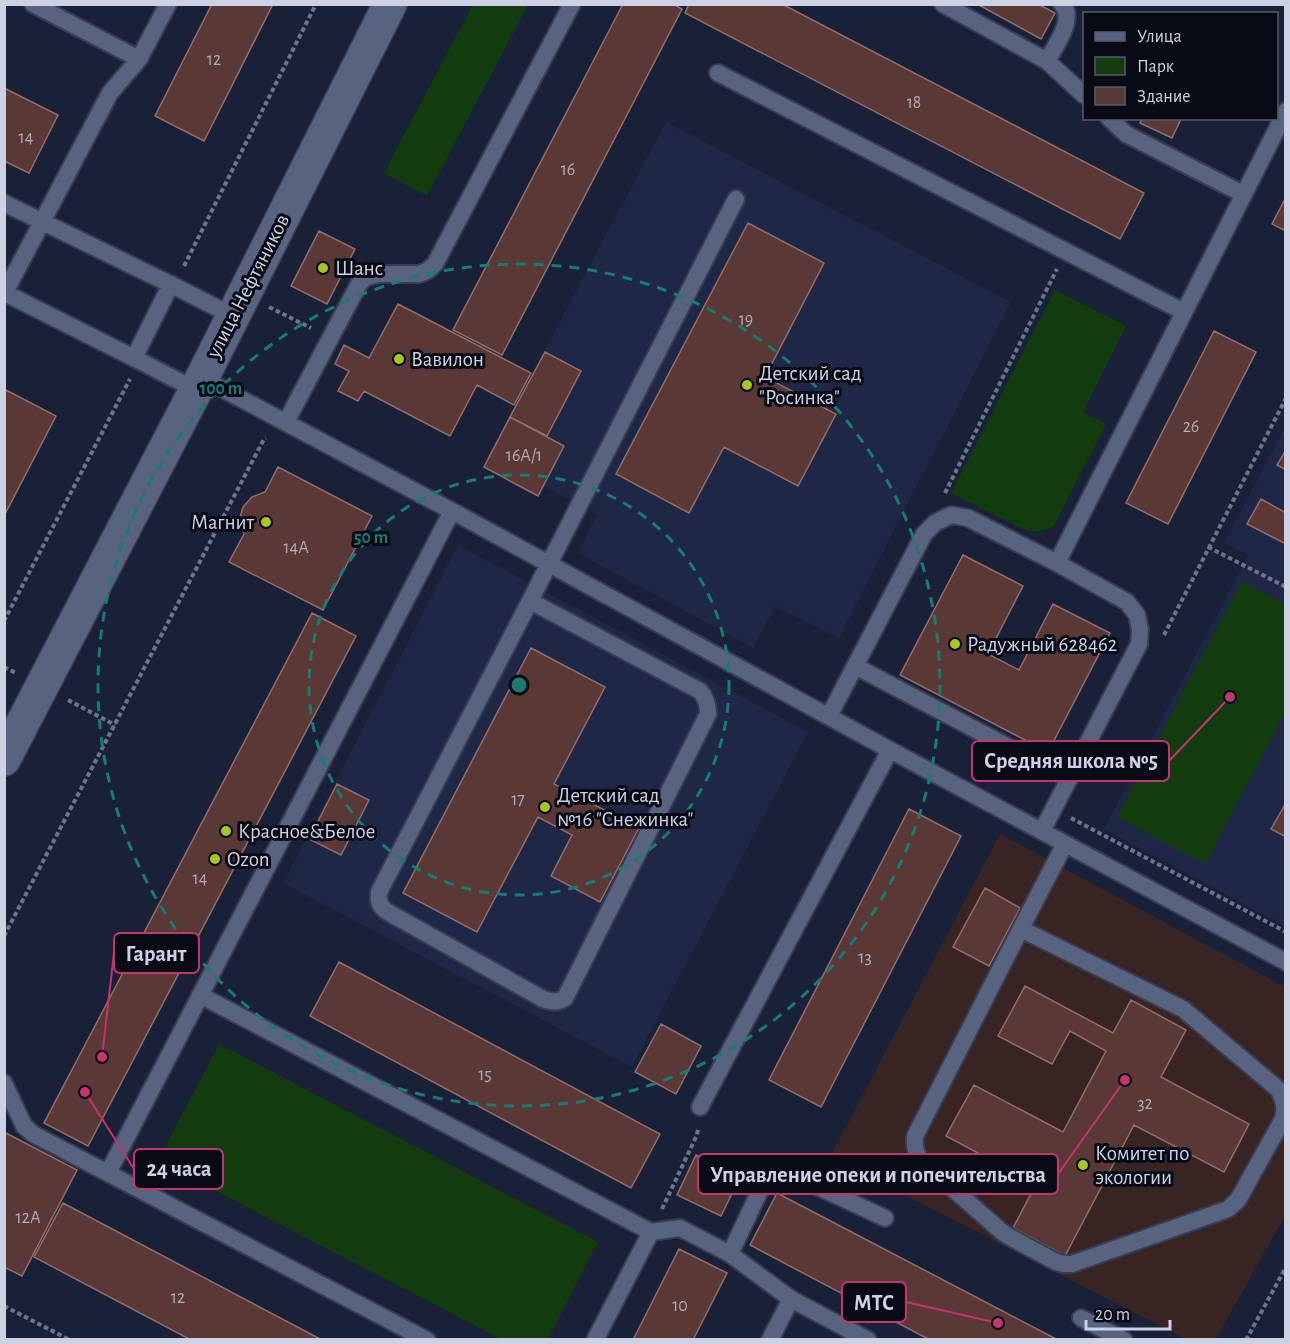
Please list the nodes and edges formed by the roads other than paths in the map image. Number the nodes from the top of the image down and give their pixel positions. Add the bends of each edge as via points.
1 (33, 4) edge
2 (168, 4) edge
3 (390, 4) edge
4 (572, 4) edge
5 (943, 4) edge
6 (1062, 4) edge
7 (140, 59) junction
8 (1047, 61) junction
9 (718, 73) dead end
10 (1083, 95) edge
11 (1286, 111) edge
12 (1111, 120) edge
13 (1243, 194) junction
14 (736, 199) dead end
15 (4, 203) edge
16 (42, 222) junction
17 (171, 284) junction
18 (5, 293) edge
19 (1184, 312) junction
20 (233, 316) junction
21 (134, 358) junction
22 (199, 384) junction
23 (286, 422) junction
24 (452, 511) junction
25 (1056, 563) junction
26 (549, 564) junction
27 (530, 601) junction
28 (855, 666) junction
29 (830, 716) junction
30 (890, 750) junction
31 (4, 759) edge
32 (1069, 779) junction
33 (1041, 831) junction
34 (1065, 844) junction
35 (1021, 929) junction
36 (1286, 962) edge
37 (200, 995) junction
38 (4, 1083) edge
39 (700, 1107) road end
40 (108, 1173) junction
41 (885, 1218) dead end
42 (651, 1232) junction
43 (730, 1254) junction
44 (790, 1299) junction
45 (1081, 1318) dead end
46 (427, 1340) edge
47 (595, 1340) edge
48 (771, 1340) edge
49 (868, 1340) edge
50 (1124, 1340) edge

1 - 7 lane
2 - 7 lane
3 - 20 street, улица Нефтяников
4 - 23 lane via 435,264 419,274 379,274 366,277 359,284
5 - 8 lane
6 - 8 lane via 1068,15 1066,24
7 - 16 lane via 110,93
8 - 10 lane
9 - 19 lane
11 - 13 lane
12 - 13 lane via 1126,134
13 - 19 lane
14 - 26 lane
15 - 16 lane
16 - 17 lane
16 - 18 lane
17 - 20 lane
17 - 21 lane
18 - 21 lane
19 - 25 lane
20 - 22 street, улица Нефтяников
21 - 22 lane
22 - 23 lane
22 - 31 street, улица Нефтяников
23 - 24 lane
24 - 26 lane
24 - 37 lane
25 - 28 lane via 968,518 951,515 935,523 924,534
25 - 32 lane via 1127,602 1137,615 1140,630 1139,644
26 - 27 lane
26 - 29 lane
27 - 27 lane via 700,691 708,705 703,725 565,998 558,1002 543,999 386,911 378,899
28 - 29 lane
28 - 32 lane
29 - 30 lane
30 - 33 lane
30 - 39 lane
32 - 33 lane
33 - 34 lane
34 - 35 lane
34 - 36 lane
35 - 35 lane via 1183,1009 1278,1089 1284,1104 1283,1119 1233,1206 1064,1264 1008,1236 920,1160 915,1136
37 - 40 lane
37 - 42 lane
38 - 40 lane via 24,1126 33,1134
40 - 46 lane
41 - 43 lane via 786,1172 775,1172 765,1180
42 - 43 lane via 680,1228
42 - 47 lane
43 - 44 lane
44 - 48 lane
44 - 49 lane
45 - 50 lane

